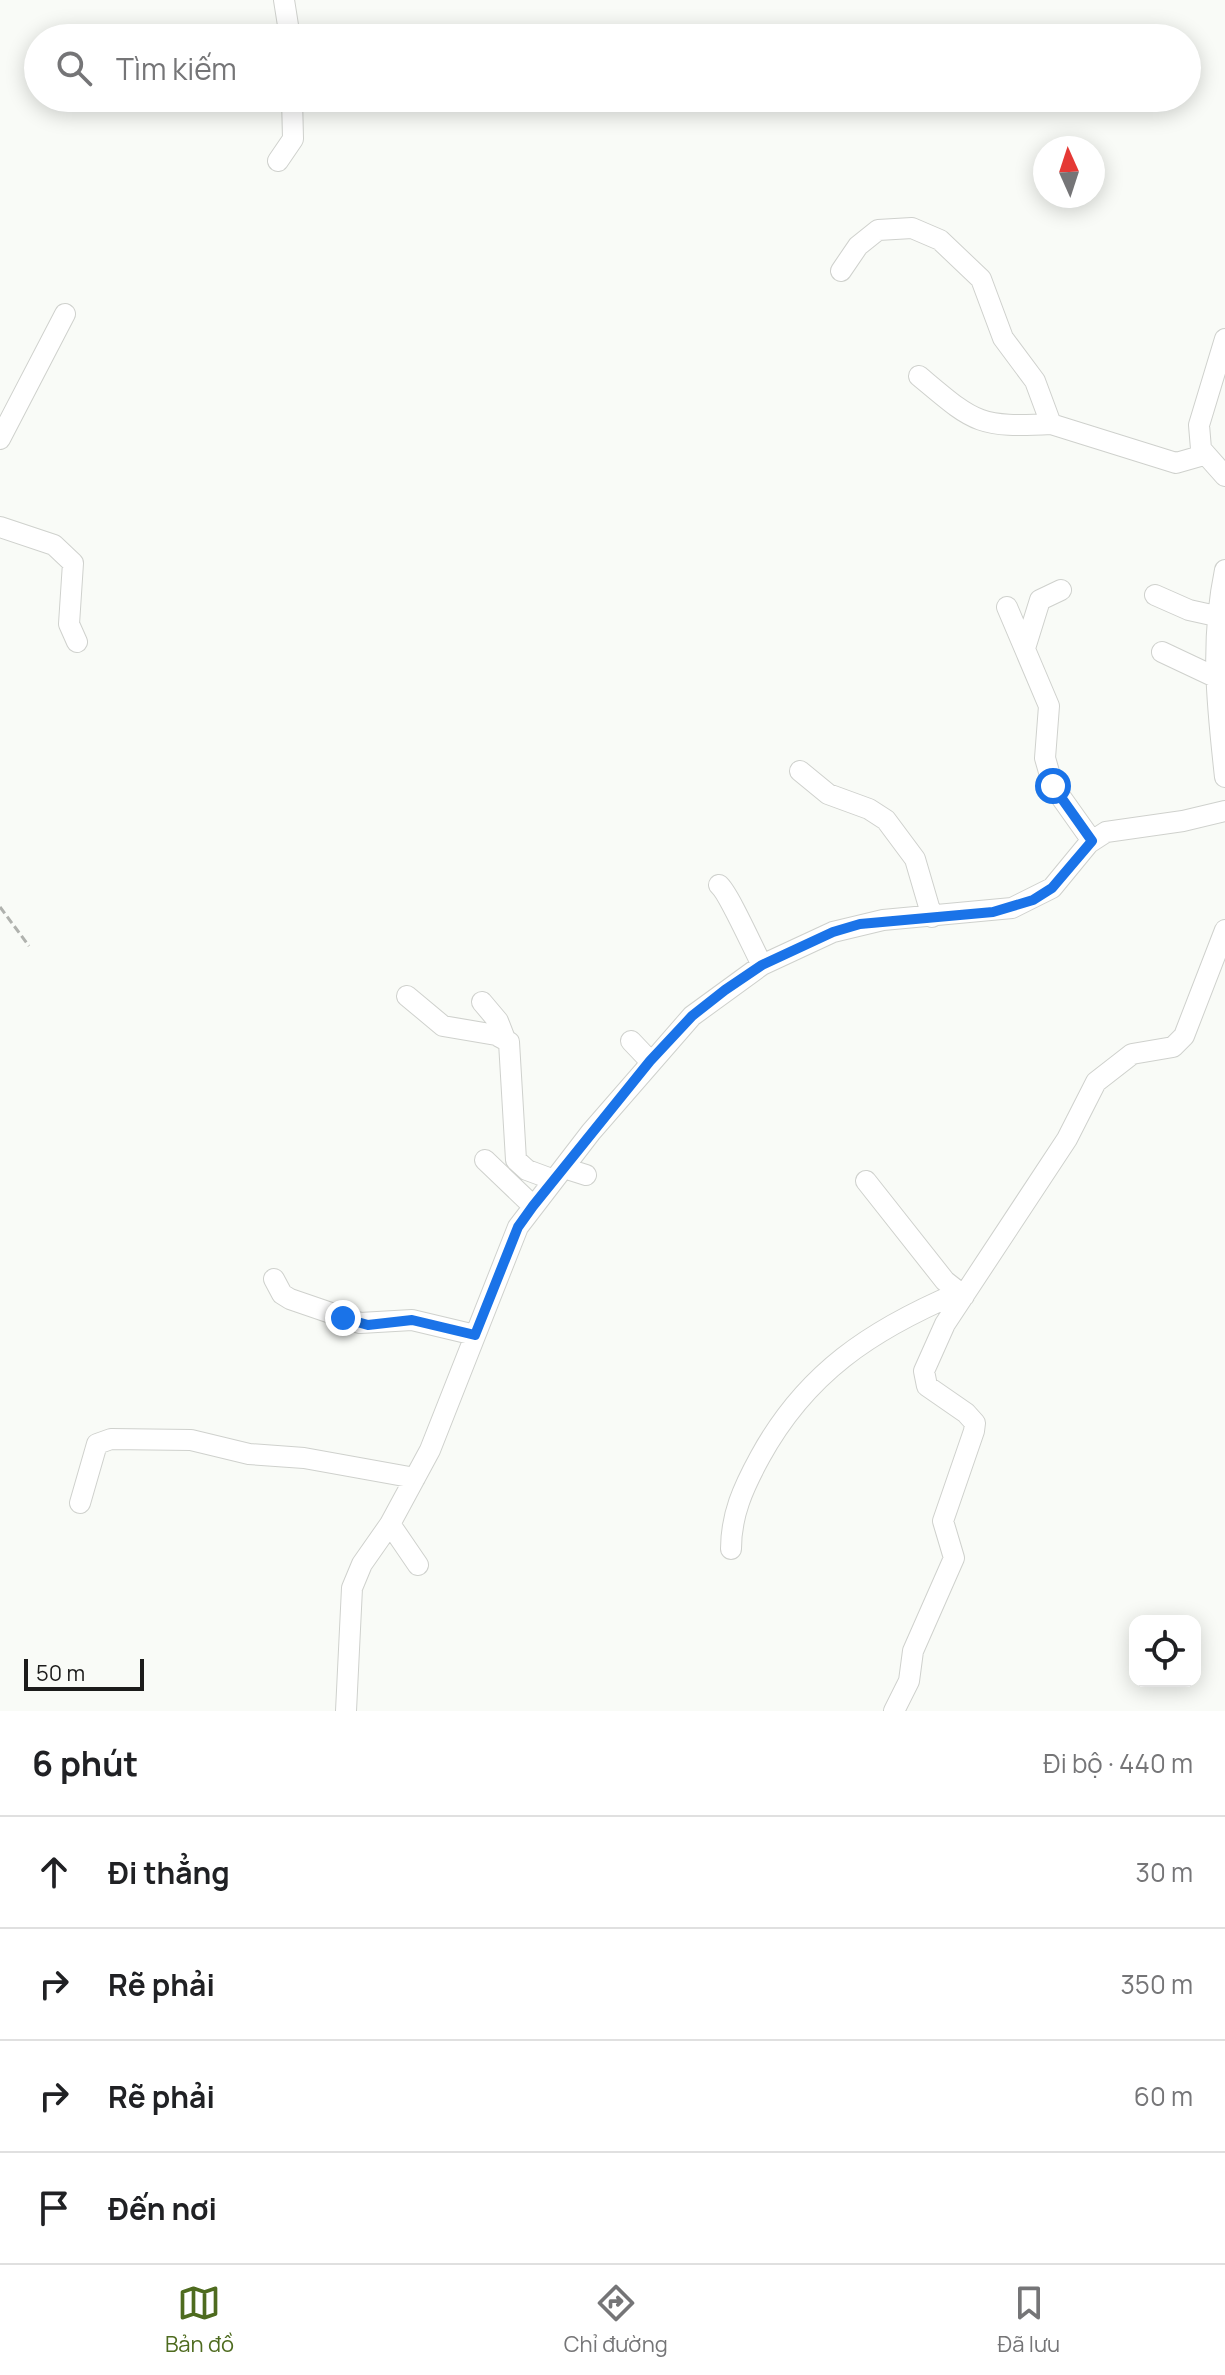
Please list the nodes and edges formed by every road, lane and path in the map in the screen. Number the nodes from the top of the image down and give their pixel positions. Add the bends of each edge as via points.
1 (284, 0) edge
2 (288, 24) edge
3 (292, 112) edge
4 (278, 161) dead end
5 (841, 271) dead end
6 (65, 314) dead end
7 (1225, 339) edge
8 (919, 376) dead end
9 (1051, 424) junction
10 (0, 439) edge
11 (1204, 455) junction
12 (1225, 476) edge
13 (0, 527) edge
14 (1225, 570) edge
15 (1061, 590) dead end
16 (1155, 595) dead end
17 (1007, 607) dead end
18 (1216, 616) junction
19 (77, 642) dead end
20 (1026, 645) junction
21 (1162, 652) dead end
22 (1215, 677) junction
23 (800, 771) dead end
24 (1225, 777) edge
25 (1225, 811) edge
26 (1092, 841) junction
27 (719, 885) dead end
28 (0, 907) edge
29 (932, 917) junction
30 (1225, 930) edge
31 (29, 946) dead end
32 (762, 965) junction
33 (407, 996) dead end
34 (482, 1002) dead end
35 (505, 1039) junction
36 (631, 1041) dead end
37 (650, 1061) junction
38 (485, 1160) dead end
39 (559, 1174) junction
40 (586, 1175) dead end
41 (866, 1181) dead end
42 (533, 1206) junction
43 (274, 1279) dead end
44 (961, 1294) junction
45 (475, 1335) junction
46 (415, 1478) junction
47 (80, 1503) dead end
48 (390, 1524) junction
49 (731, 1549) dead end
50 (418, 1565) dead end
51 (346, 1711) edge
52 (894, 1711) edge

1 - 2 street
3 - 4 street via 293,139
5 - 9 street via 858,246 878,230 912,228 940,240 981,279 1003,338 1035,381
6 - 10 street
7 - 11 street via 1199,425
8 - 9 street via 963,414 981,422
9 - 11 street via 1176,463
11 - 12 street
13 - 19 street via 54,545 73,563 69,624
14 - 18 street
15 - 20 street via 1040,600
16 - 18 street
17 - 20 street
18 - 22 street
20 - 26 street via 1049,706 1044,747 1048,771 1064,804
21 - 22 street
22 - 24 street
23 - 29 street via 828,794 886,820 915,859
25 - 26 street via 1115,830
26 - 29 street via 1052,888 1033,900 993,912
27 - 32 street
28 - 31 path
29 - 32 street via 860,924
30 - 44 street via 1178,1043 1102,1064 1067,1139
32 - 37 street via 692,1016
33 - 35 street via 443,1026
34 - 35 street
35 - 39 street via 511,1050 516,1160 527,1170
36 - 37 street
37 - 39 street
38 - 42 street
39 - 40 street
39 - 42 street
41 - 44 street
42 - 45 street via 518,1227
43 - 45 street via 282,1294 368,1325 412,1320
44 - 49 street via 907,1314 800,1395 750,1476 731,1521
44 - 52 street via 924,1371 927,1386 975,1423 943,1521 954,1558 913,1651 909,1681
45 - 46 street
46 - 47 street via 249,1454 191,1440 111,1439 97,1444
46 - 48 street
48 - 50 street
48 - 51 street via 352,1588

